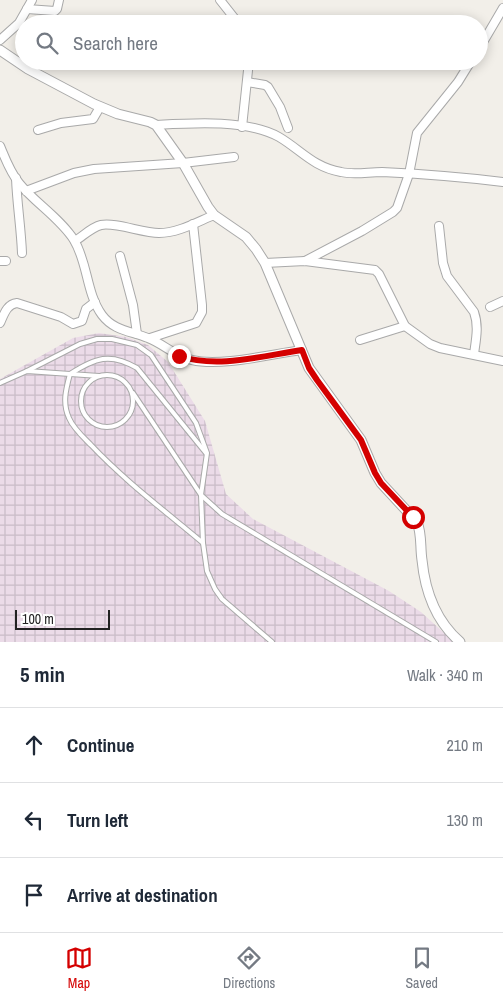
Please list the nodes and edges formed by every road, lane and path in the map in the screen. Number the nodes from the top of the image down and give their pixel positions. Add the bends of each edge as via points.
1 (32, 0) edge
2 (59, 0) edge
3 (220, 0) edge
4 (503, 8) edge
5 (27, 9) junction
6 (25, 15) edge
7 (232, 15) edge
8 (15, 29) edge
9 (488, 34) edge
10 (0, 40) edge
11 (0, 50) edge
12 (15, 60) edge
13 (30, 70) edge
14 (248, 70) edge
15 (465, 70) edge
16 (247, 82) junction
17 (100, 107) junction
18 (156, 125) junction
19 (242, 127) junction
20 (288, 128) dead end
21 (38, 130) dead end
22 (0, 146) edge
23 (234, 157) dead end
24 (183, 163) junction
25 (409, 174) junction
26 (16, 178) junction
27 (503, 182) edge
28 (26, 191) junction
29 (214, 215) junction
30 (193, 224) junction
31 (439, 226) dead end
32 (75, 241) junction
33 (22, 253) dead end
34 (120, 256) dead end
35 (305, 261) junction
36 (265, 263) junction
37 (503, 301) edge
38 (95, 302) junction
39 (490, 307) dead end
40 (0, 323) edge
41 (405, 326) junction
42 (137, 334) junction
43 (150, 338) junction
44 (360, 340) dead end
45 (302, 350) junction
46 (474, 354) junction
47 (503, 361) edge
48 (27, 370) junction
49 (70, 374) junction
50 (99, 376) junction
51 (0, 382) edge
52 (133, 393) junction
53 (207, 455) junction
54 (201, 495) junction
55 (203, 543) junction
56 (272, 642) edge
57 (436, 642) edge
58 (460, 642) edge

1 - 5 street
2 - 5 street via 54,11
3 - 7 street
4 - 9 street
5 - 6 street
8 - 10 street
11 - 12 street
13 - 17 street
14 - 16 street
15 - 25 street via 417,133
16 - 19 street
16 - 20 street via 268,87
17 - 18 street
17 - 21 street via 93,119
18 - 19 street via 199,122
18 - 24 street
19 - 25 street via 269,132 316,163 339,172
22 - 26 street
23 - 24 street
24 - 28 street via 94,168
24 - 29 street
25 - 27 street
25 - 35 street via 392,212
26 - 28 street
26 - 33 street
28 - 32 street
29 - 30 street
29 - 36 street via 246,237
30 - 32 street via 158,233 101,225
30 - 43 street via 202,305 200,319
31 - 46 street via 447,276 476,318
32 - 38 street
34 - 42 street
35 - 36 street
35 - 41 street via 375,270
36 - 45 street
37 - 39 street
38 - 40 street via 86,309 82,321 73,324 18,302 12,303
38 - 42 street via 109,323
41 - 44 street
41 - 46 street via 430,344
42 - 43 street
43 - 45 street via 179,356 208,362
45 - 58 street via 309,368 361,440 381,483 417,522 432,603 437,616
46 - 47 street
48 - 49 lane
48 - 51 lane
48 - 53 lane via 89,341 112,339 136,345 151,355 196,423
49 - 50 lane
49 - 53 lane via 88,362 110,358 137,368
49 - 55 lane via 64,404 69,419 80,433 131,484
50 - 52 lane via 120,378
50 - 52 lane via 90,381 81,399 82,410 95,425 116,427 124,422 131,414
52 - 54 lane
53 - 54 lane
54 - 55 lane
54 - 57 lane via 222,514
55 - 56 lane via 207,571 218,594

